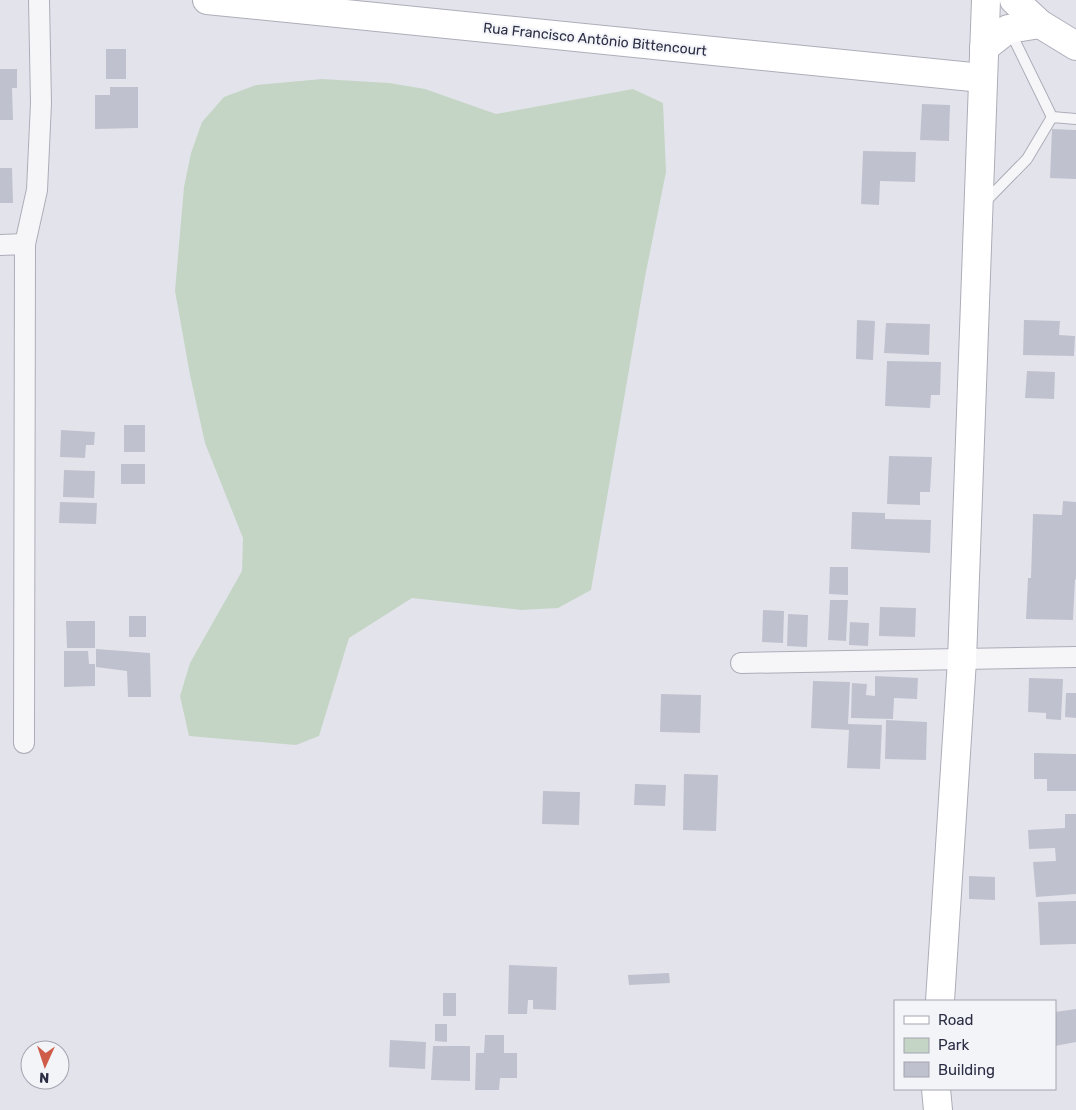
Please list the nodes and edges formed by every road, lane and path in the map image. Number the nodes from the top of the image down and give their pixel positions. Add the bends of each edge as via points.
1 (39, 0) edge
2 (207, 0) edge
3 (986, 0) edge
4 (1014, 0) edge
5 (1040, 24) junction
6 (1008, 29) junction
7 (1076, 46) edge
8 (984, 48) junction
9 (982, 78) junction
10 (1052, 117) junction
11 (1076, 119) edge
12 (978, 210) junction
13 (25, 244) junction
14 (0, 245) edge
15 (1076, 657) edge
16 (962, 660) junction
17 (741, 664) dead end
18 (24, 742) dead end
19 (940, 1000) edge
20 (936, 1090) edge
21 (938, 1110) edge

1 - 13 street via 41,103 37,190
2 - 9 street, Rua Francisco Antônio Bittencourt
3 - 8 street
4 - 5 street
5 - 6 street
5 - 7 street
6 - 8 street
6 - 10 lane
8 - 9 street
9 - 12 street
10 - 11 lane
10 - 12 lane via 1027,159
12 - 16 street
13 - 14 street
13 - 18 street
15 - 16 street
16 - 17 street
16 - 19 street
20 - 21 street

